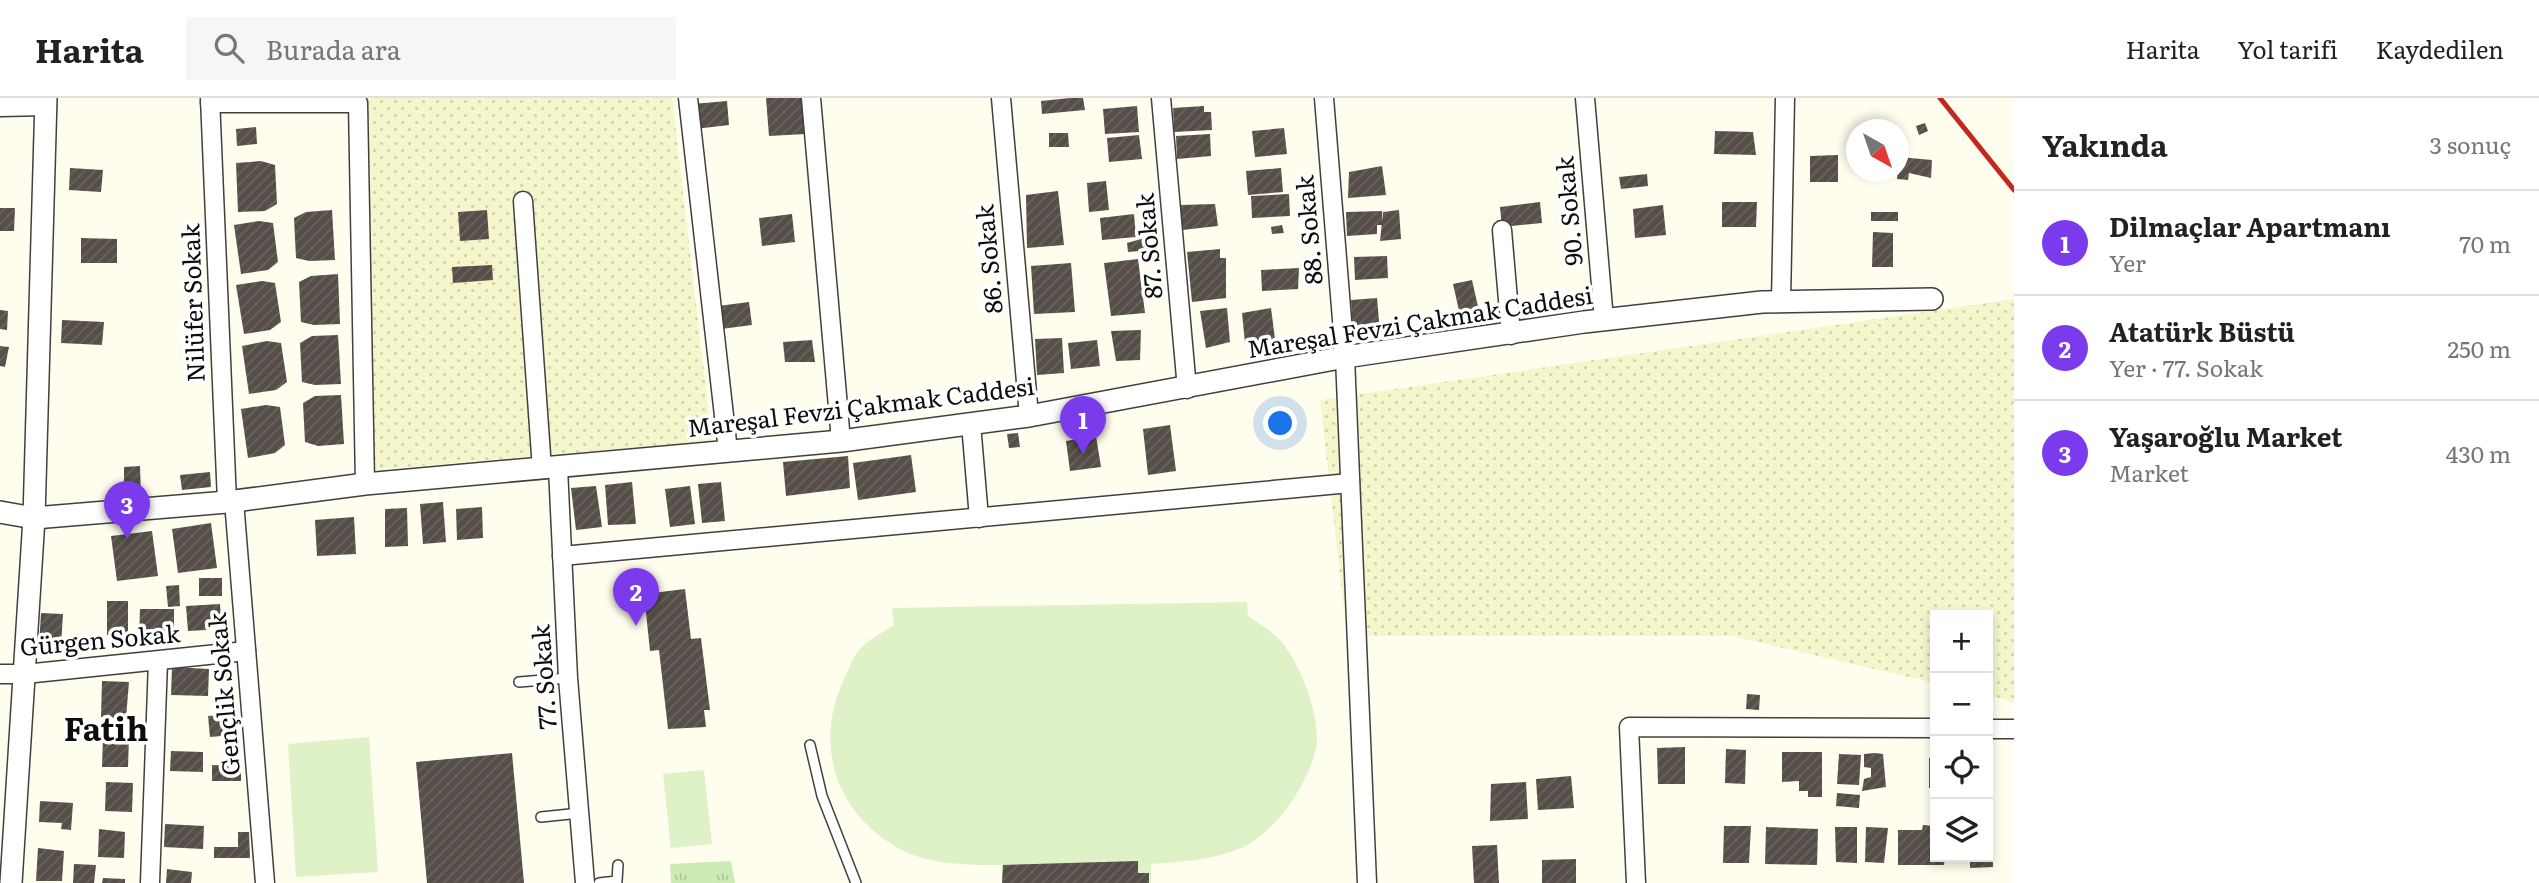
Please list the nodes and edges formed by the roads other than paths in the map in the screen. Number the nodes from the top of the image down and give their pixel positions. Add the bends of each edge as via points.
1 (688, 98) edge
2 (811, 98) edge
3 (1001, 98) edge
4 (1161, 98) edge
5 (1324, 98) edge
6 (1585, 98) edge
7 (1785, 98) edge
8 (210, 100) edge
9 (46, 102) edge
10 (0, 107) edge
11 (523, 201) dead end
12 (1502, 230) dead end
13 (1932, 299) dead end
14 (1781, 302) junction
15 (1604, 320) junction
16 (1511, 335) junction
17 (1345, 358) junction
18 (1187, 389) junction
19 (1028, 416) junction
20 (971, 424) junction
21 (841, 441) junction
22 (728, 451) junction
23 (550, 468) junction
24 (1350, 483) junction
25 (365, 484) junction
26 (230, 501) junction
27 (0, 512) edge
28 (34, 518) junction
29 (979, 519) junction
30 (562, 556) junction
31 (246, 651) junction
32 (158, 661) junction
33 (0, 674) edge
34 (25, 674) junction
35 (568, 678) junction
36 (519, 682) dead end
37 (1930, 728) edge
38 (1993, 729) edge
39 (2014, 729) edge
40 (810, 746) dead end
41 (580, 813) junction
42 (541, 817) dead end
43 (618, 865) dead end
44 (11, 883) edge
45 (150, 883) edge
46 (265, 883) edge
47 (585, 883) edge
48 (599, 883) edge
49 (856, 883) edge
50 (1367, 883) edge
51 (1636, 883) edge

1 - 22 street
2 - 21 street
3 - 19 street, 86. Sokak
4 - 18 street, 87. Sokak
5 - 17 street, 88. Sokak
6 - 15 street, 90. Sokak
7 - 14 street
8 - 25 street via 358,103
8 - 26 street, Nilüfer Sokak
9 - 10 street
9 - 28 street
11 - 23 street, 77. Sokak
12 - 16 street
13 - 14 street, Mareşal Fevzi Çakmak Caddesi
14 - 15 street, Mareşal Fevzi Çakmak Caddesi
15 - 16 street, Mareşal Fevzi Çakmak Caddesi
16 - 17 street, Mareşal Fevzi Çakmak Caddesi
17 - 18 street, Mareşal Fevzi Çakmak Caddesi
17 - 24 street, 88. Sokak
18 - 19 street, Mareşal Fevzi Çakmak Caddesi
19 - 20 street, Mareşal Fevzi Çakmak Caddesi
20 - 21 street, Mareşal Fevzi Çakmak Caddesi
20 - 29 street
21 - 22 street, Mareşal Fevzi Çakmak Caddesi
22 - 23 street, Mareşal Fevzi Çakmak Caddesi
23 - 25 street, Mareşal Fevzi Çakmak Caddesi
23 - 30 street, 77. Sokak
24 - 29 street
24 - 50 street, 88. Sokak
25 - 26 street, Mareşal Fevzi Çakmak Caddesi
26 - 28 street, Mareşal Fevzi Çakmak Caddesi
26 - 31 street, Gençlik Sokak
27 - 28 street, Mareşal Fevzi Çakmak Caddesi
28 - 34 street
29 - 30 street
30 - 35 street, 77. Sokak
31 - 32 street, Gürgen Sokak
31 - 46 street, Gençlik Sokak
32 - 34 street, Gürgen Sokak
32 - 45 street
33 - 34 street, Gürgen Sokak
34 - 44 street
35 - 36 lane
35 - 41 street, 77. Sokak via 581,750
37 - 51 street via 1629,727
38 - 39 street
40 - 49 lane via 822,796
41 - 42 lane
41 - 47 street, 77. Sokak
43 - 48 lane via 617,881

